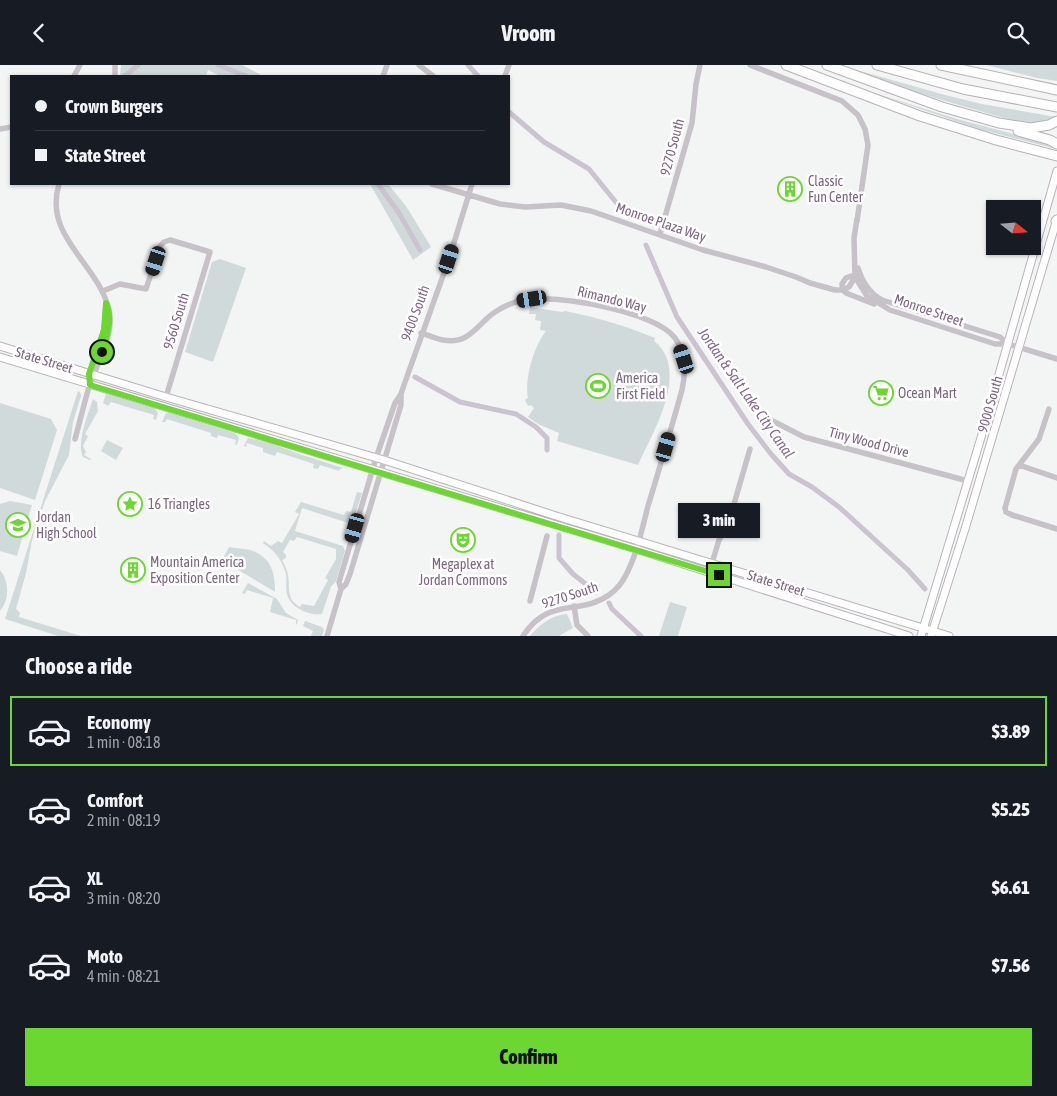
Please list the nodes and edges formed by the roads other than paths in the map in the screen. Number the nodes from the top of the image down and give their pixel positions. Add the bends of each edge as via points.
1 (419, 65) edge
2 (700, 65) edge
3 (750, 65) edge
4 (786, 65) edge
5 (827, 65) edge
6 (877, 65) edge
7 (941, 65) edge
8 (432, 75) edge
9 (1057, 90) edge
10 (1055, 107) edge
11 (1057, 121) edge
12 (999, 123) junction
13 (1057, 144) edge
14 (1053, 155) edge
15 (1057, 171) edge
16 (59, 185) edge
17 (435, 185) edge
18 (472, 185) edge
19 (468, 195) junction
20 (857, 219) junction
21 (1057, 220) edge
22 (660, 235) junction
23 (856, 277) junction
24 (843, 290) junction
25 (103, 291) junction
26 (878, 299) junction
27 (895, 312) junction
28 (421, 333) junction
29 (1008, 344) junction
30 (0, 346) edge
31 (1019, 347) junction
32 (0, 357) edge
33 (1057, 359) edge
34 (92, 374) junction
35 (90, 385) junction
36 (401, 394) junction
37 (166, 397) junction
38 (1049, 409) dead end
39 (767, 418) dead end
40 (75, 439) dead end
41 (750, 449) dead end
42 (376, 458) junction
43 (384, 461) junction
44 (1019, 465) junction
45 (372, 471) junction
46 (380, 473) junction
47 (1057, 478) edge
48 (968, 481) junction
49 (1057, 529) edge
50 (547, 536) dead end
51 (638, 541) junction
52 (636, 549) junction
53 (712, 563) junction
54 (341, 589) junction
55 (530, 601) dead end
56 (574, 607) junction
57 (923, 628) junction
58 (932, 634) edge
59 (327, 636) edge
60 (523, 636) edge
61 (588, 636) edge
62 (909, 636) edge
63 (921, 636) edge
64 (949, 636) edge

1 - 8 street
2 - 22 street, 9270 South via 692,123
3 - 20 street, Monroe Street via 842,101 858,115 865,129 868,150
4 - 14 highway via 920,115
5 - 12 highway via 942,107
6 - 10 highway via 963,89
7 - 9 highway
11 - 12 highway via 1032,128
12 - 13 highway
15 - 29 main road, 9000 South
16 - 25 street via 55,207 58,224
17 - 19 street, Monroe Plaza Way
18 - 19 street, 9400 South
19 - 22 street, Monroe Plaza Way via 514,206 568,206
19 - 28 street, 9400 South via 449,259
20 - 23 street, Monroe Street via 851,251
20 - 26 street, Monroe Street via 858,268
21 - 31 main road, 9000 South
22 - 24 street, Monroe Plaza Way via 810,283
23 - 24 street via 852,285
23 - 26 street
23 - 27 street, Monroe Street via 868,296
24 - 27 street, Monroe Plaza Way
25 - 34 street via 110,311 110,326
25 - 37 street, 9560 South via 120,285 146,289 164,241 170,239 210,252
26 - 29 street, Monroe Street via 1000,337
27 - 29 street, Monroe Street via 998,345
28 - 36 street, 9400 South
28 - 51 street, Rimando Way via 444,340 461,339 509,304 551,298 627,313 669,332 684,359 684,381
29 - 31 street, Monroe Street
29 - 48 main road, 9000 South
30 - 34 main road, State Street
31 - 33 street, Monroe Street
31 - 58 main road, 9000 South
32 - 35 main road, State Street
34 - 35 street
34 - 37 main road, State Street
35 - 40 street
35 - 45 main road, State Street
36 - 42 street, 9400 South
36 - 43 street, 9400 South via 401,405
37 - 42 main road, State Street
38 - 44 street via 1039,439
39 - 48 street, Tiny Wood Drive via 804,437
41 - 53 street via 727,528 719,540
42 - 43 main road, State Street
42 - 45 street, 9400 South
43 - 46 street, 9400 South
43 - 51 main road, State Street
44 - 47 street
44 - 49 street via 1005,504 1006,512
45 - 46 main road, State Street
45 - 54 street, 9400 South via 339,582
46 - 52 main road, State Street
46 - 54 street, 9400 South via 350,574
48 - 57 main road, 9000 South
50 - 55 street, 9270 South
51 - 52 street, Rimando Way
51 - 53 main road, State Street
52 - 56 street, 9270 South via 625,577 615,589 598,601
52 - 62 main road, State Street
53 - 57 main road, State Street
54 - 59 street, 9400 South
56 - 60 street, 9270 South via 548,613 533,623
56 - 61 street via 577,625
57 - 58 main road, State Street
57 - 63 main road, 9000 South
58 - 64 main road, State Street

